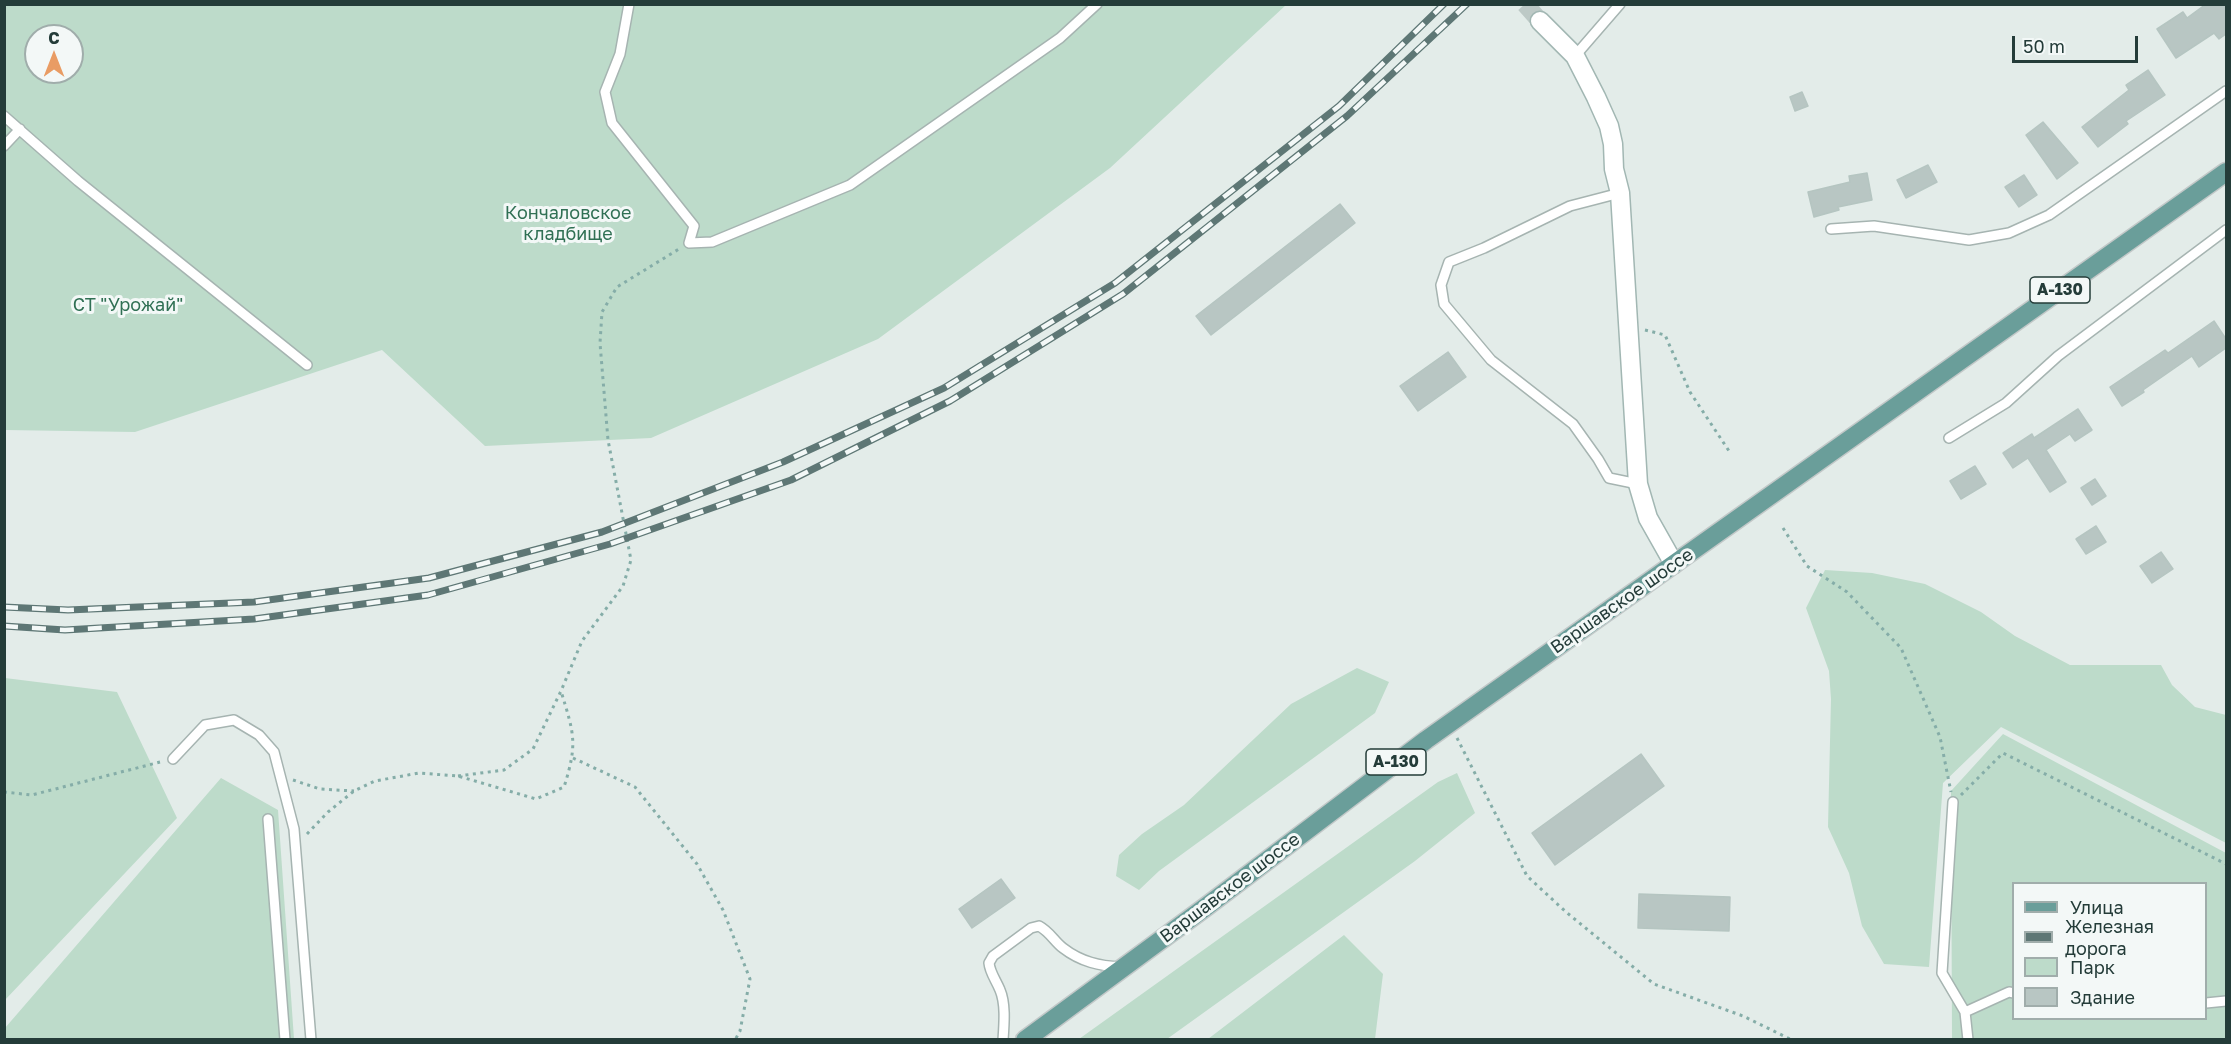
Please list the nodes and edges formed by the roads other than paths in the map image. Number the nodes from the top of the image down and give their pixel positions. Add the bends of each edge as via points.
1 (629, 4) edge
2 (1097, 4) edge
3 (1620, 4) edge
4 (1540, 21) tunnel mouth
5 (1575, 56) junction
6 (2226, 92) edge
7 (4, 116) edge
8 (20, 129) junction
9 (4, 146) edge
10 (2226, 172) edge
11 (1620, 193) junction
12 (1831, 229) dead end
13 (2226, 230) edge
14 (307, 365) dead end
15 (1949, 438) dead end
16 (1638, 484) junction
17 (1674, 564) junction
18 (173, 759) road end
19 (1953, 802) road end
20 (268, 819) dead end
21 (1124, 967) junction
22 (2012, 993) edge
23 (2226, 1001) edge
24 (2207, 1003) edge
25 (1965, 1012) junction
26 (285, 1040) edge
27 (311, 1040) edge
28 (1003, 1040) edge
29 (1025, 1040) edge
30 (1968, 1040) edge

1 - 2 lane via 620,54 605,92 612,123 694,226 688,243 712,242 850,185 1060,38
3 - 5 lane
4 - 5 street
5 - 11 street via 1609,126
6 - 12 lane via 2049,215 2009,233 1969,240 1874,226
7 - 8 lane
8 - 9 lane
8 - 14 lane
10 - 17 main road, Варшавское шоссе / А-130
11 - 16 street
11 - 16 lane via 1570,206 1449,262 1441,285 1444,304 1491,360 1573,424 1609,478
13 - 15 lane via 2058,356 2006,403
16 - 17 street via 1648,518
17 - 21 main road, Варшавское шоссе / А-130 via 1449,723
18 - 27 lane via 206,725 234,720 259,735 274,752 294,829
19 - 25 lane via 1942,973
20 - 26 lane
21 - 28 lane via 1082,960 1063,948 1047,930 1031,928 988,963 1002,992
21 - 29 main road, Варшавское шоссе / А-130
22 - 25 lane
23 - 24 lane
25 - 30 lane

